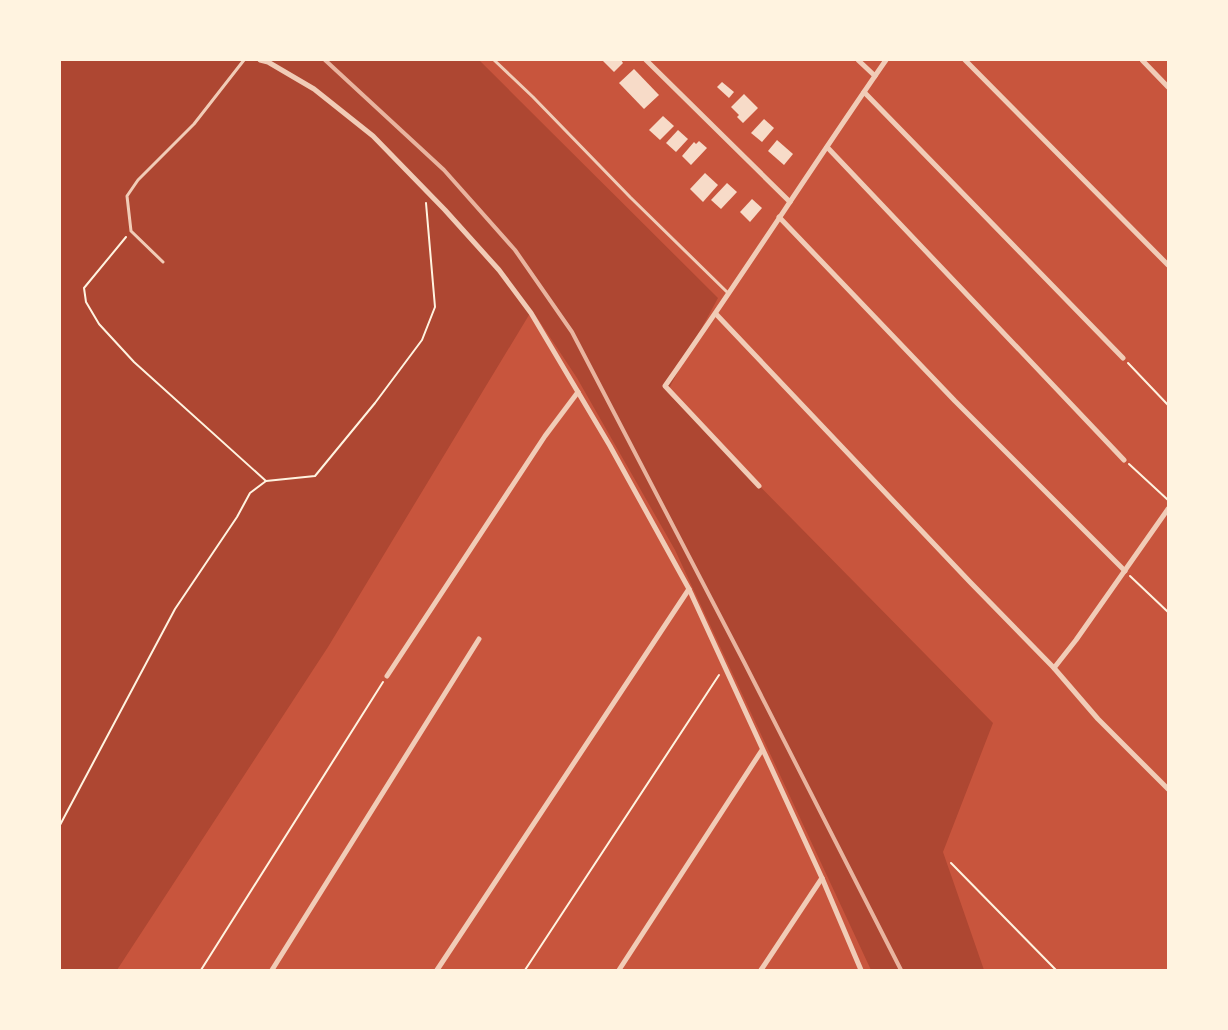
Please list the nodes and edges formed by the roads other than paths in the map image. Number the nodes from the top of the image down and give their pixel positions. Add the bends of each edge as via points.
1 (244, 60) edge
2 (260, 60) edge
3 (494, 60) edge
4 (646, 60) edge
5 (858, 60) edge
6 (886, 60) edge
7 (966, 60) edge
8 (1142, 60) edge
9 (268, 61) edge
10 (875, 76) junction
11 (1168, 87) edge
12 (864, 92) junction
13 (827, 147) junction
14 (790, 202) junction
15 (779, 217) junction
16 (164, 262) dead end
17 (1168, 265) edge
18 (728, 293) junction
19 (716, 314) junction
20 (1123, 358) road end
21 (578, 392) junction
22 (1124, 460) road end
23 (759, 486) dead end
24 (1168, 509) edge
25 (1125, 571) junction
26 (689, 588) junction
27 (479, 639) dead end
28 (1054, 668) junction
29 (387, 676) road end
30 (762, 750) junction
31 (1168, 789) edge
32 (822, 878) junction
33 (272, 970) edge
34 (437, 970) edge
35 (619, 970) edge
36 (761, 970) edge
37 (861, 970) edge

1 - 16 lane via 194,124 138,180 127,196 131,231
2 - 9 street
3 - 18 lane
4 - 14 street
5 - 10 street
6 - 10 street
7 - 17 street
8 - 11 street
9 - 21 street via 314,89 372,136 445,210 499,270 531,313
10 - 12 street
12 - 13 street
12 - 20 street
13 - 14 street
13 - 22 street
14 - 15 street
15 - 18 street
15 - 25 street via 955,401
18 - 19 street
19 - 23 street via 665,386
19 - 28 street
21 - 26 street
21 - 29 street via 545,436
24 - 25 street
25 - 28 street
26 - 30 street
26 - 34 street
27 - 33 street
28 - 31 street via 1098,719
30 - 32 street
30 - 35 street
32 - 36 street
32 - 37 street

